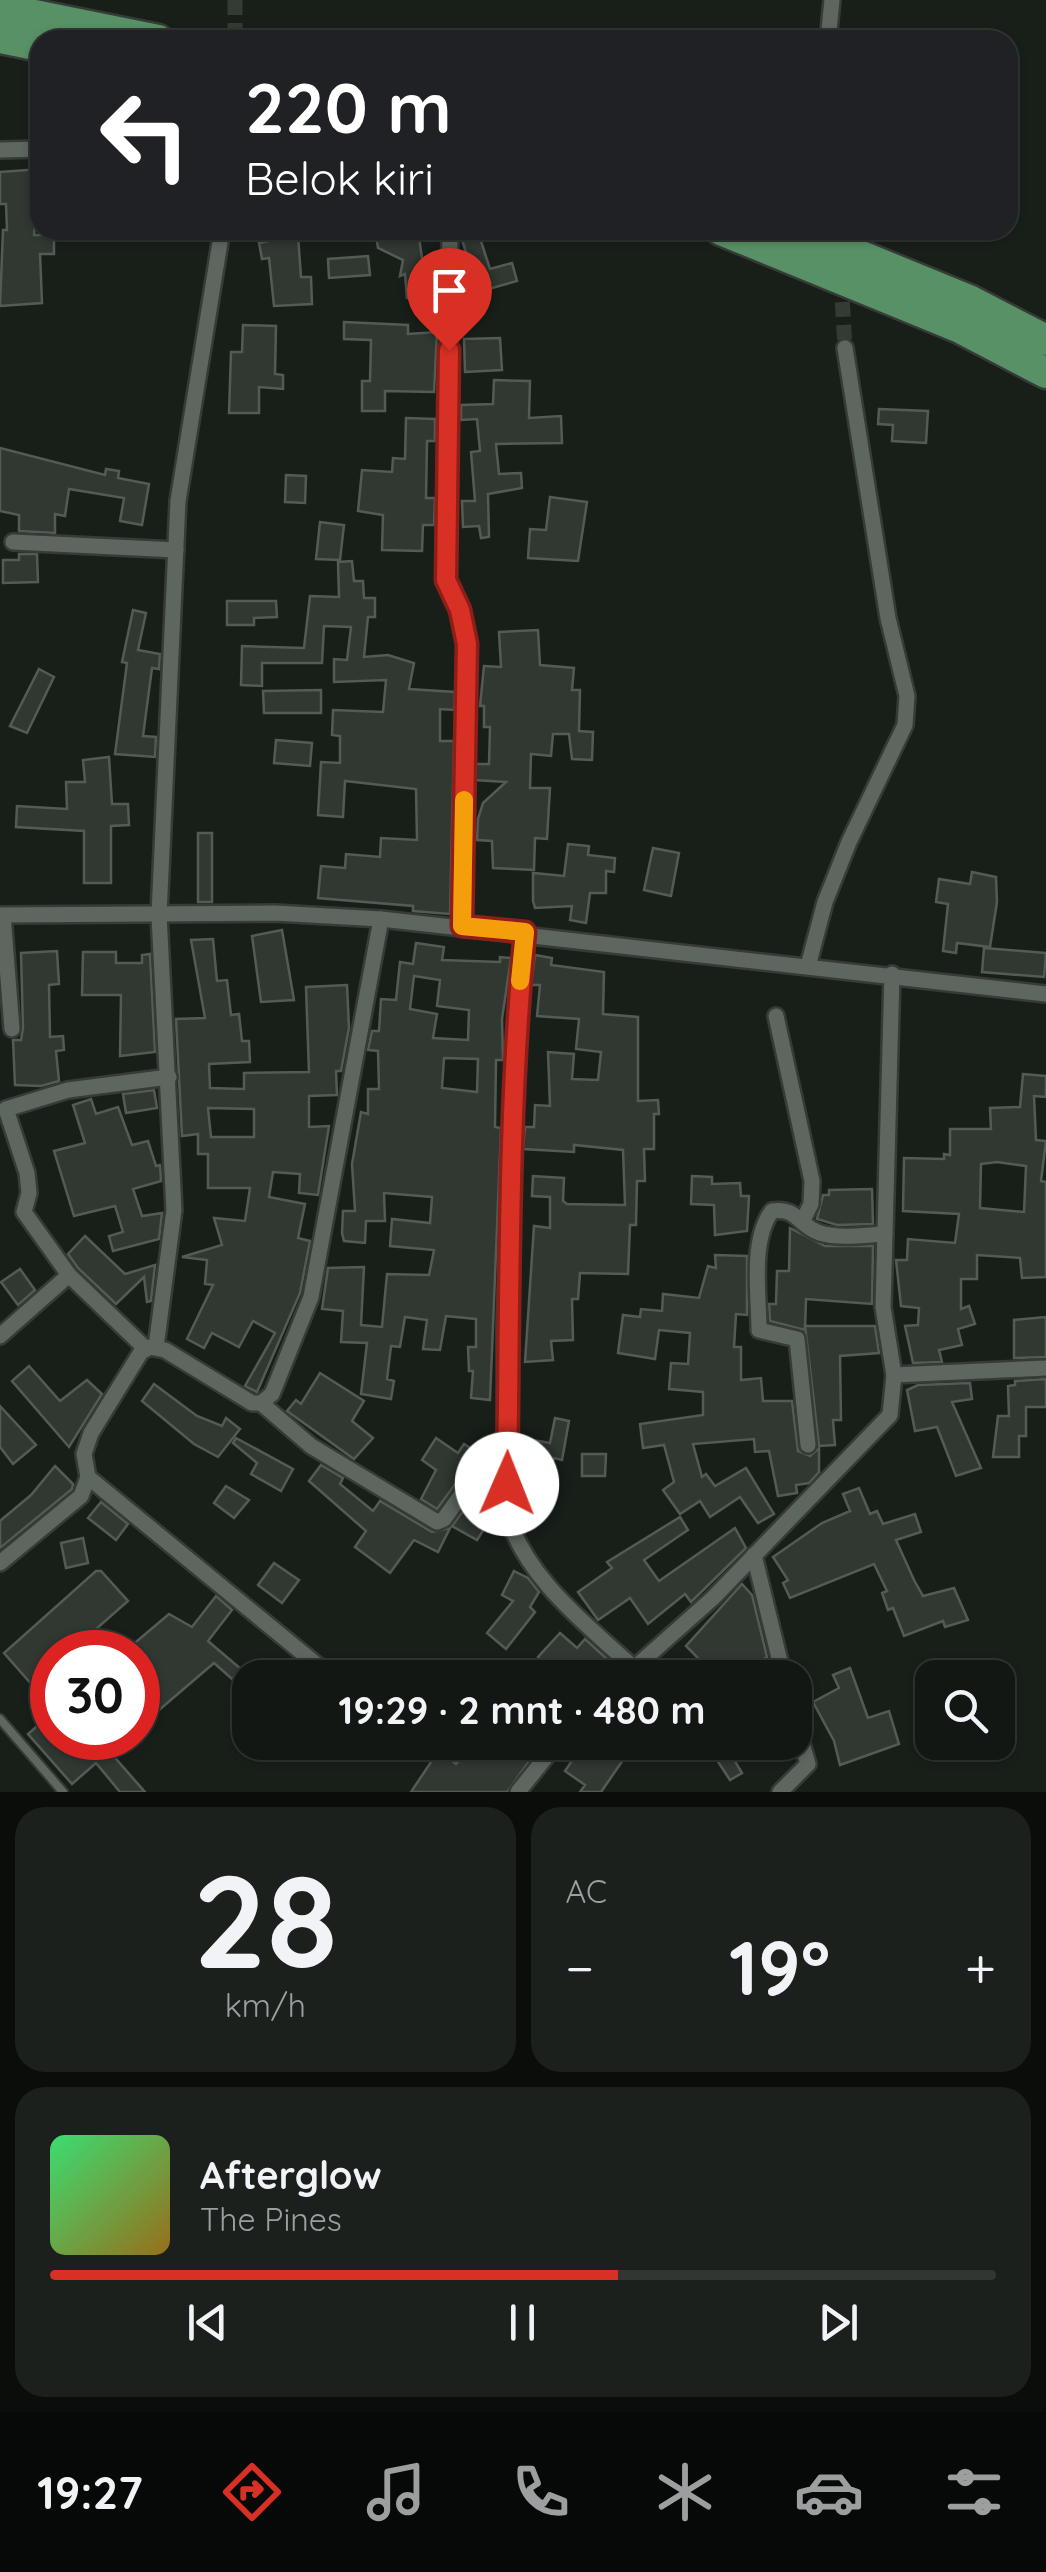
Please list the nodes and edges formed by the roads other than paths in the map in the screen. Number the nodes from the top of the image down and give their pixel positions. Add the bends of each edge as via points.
1 (832, 0) edge
2 (0, 8) edge
3 (109, 30) edge
4 (829, 30) edge
5 (0, 38) edge
6 (30, 44) edge
7 (30, 148) edge
8 (0, 150) edge
9 (220, 240) edge
10 (450, 240) edge
11 (745, 240) edge
12 (822, 240) edge
13 (1046, 340) edge
14 (845, 348) tunnel mouth
15 (1046, 373) edge
16 (13, 542) dead end
17 (176, 550) junction
18 (1, 914) edge
19 (159, 915) junction
20 (381, 919) junction
21 (462, 926) junction
22 (525, 932) junction
23 (808, 966) junction
24 (892, 974) junction
25 (1046, 994) edge
26 (776, 1016) dead end
27 (12, 1029) dead end
28 (168, 1077) junction
29 (803, 1220) junction
30 (885, 1234) junction
31 (68, 1275) junction
32 (0, 1336) edge
33 (151, 1348) junction
34 (1046, 1368) edge
35 (894, 1376) junction
36 (261, 1403) junction
37 (508, 1429) junction
38 (808, 1445) dead end
39 (88, 1477) junction
40 (754, 1555) junction
41 (0, 1564) edge
42 (311, 1660) edge
43 (617, 1660) edge
44 (643, 1660) edge
45 (780, 1660) edge
46 (0, 1719) edge
47 (544, 1760) edge
48 (807, 1760) edge
49 (62, 1792) edge
50 (518, 1792) edge
51 (780, 1792) edge

1 - 4 street
2 - 3 highway
5 - 6 highway
7 - 8 street
9 - 17 street
10 - 21 street via 445,566 467,644
11 - 15 highway via 958,327
12 - 13 highway
14 - 23 street via 908,707 906,725 837,872
16 - 17 street
17 - 19 street
18 - 19 street
18 - 27 street
19 - 20 street
19 - 28 street
20 - 21 street
20 - 36 street via 311,1297 272,1394
21 - 22 street
22 - 23 street
22 - 37 street via 505,1324
23 - 24 street
24 - 25 street
24 - 30 street
26 - 29 street via 812,1180
28 - 31 street via 68,1090 6,1109 27,1173 24,1212
28 - 33 street via 174,1210
29 - 30 street via 815,1232
29 - 38 street via 792,1210 768,1215 760,1249 759,1330 797,1339
30 - 35 street via 883,1308
31 - 32 street
31 - 33 street
33 - 36 street
33 - 39 street via 91,1433 84,1454
34 - 35 street
35 - 40 street via 884,1426
36 - 37 street via 311,1446 437,1522
37 - 43 street via 506,1511 512,1533
39 - 41 street via 81,1496
39 - 42 street
40 - 44 street
40 - 45 street
46 - 49 lane
47 - 50 street
48 - 51 street

